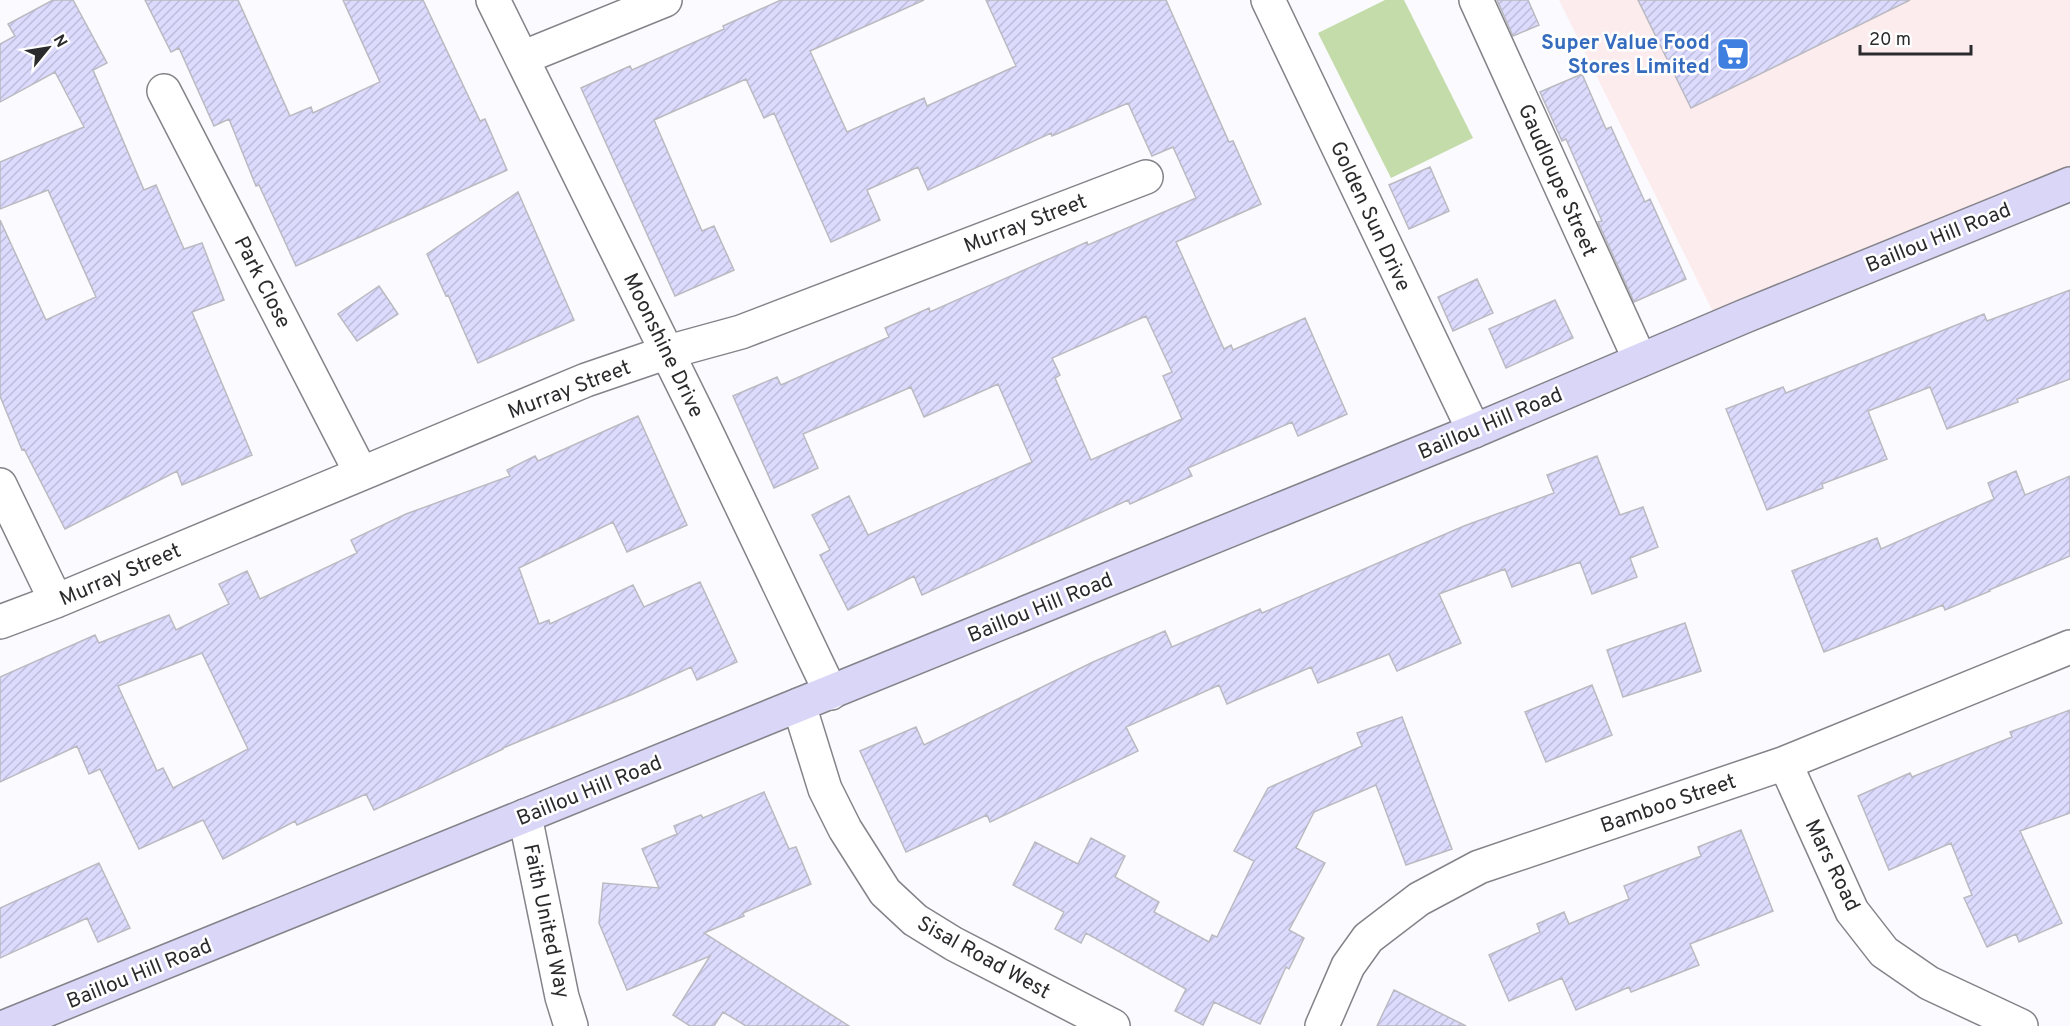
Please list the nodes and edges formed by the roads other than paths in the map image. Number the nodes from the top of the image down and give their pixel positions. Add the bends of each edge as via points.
1 (493, 0) edge
2 (665, 0) edge
3 (1269, 0) edge
4 (1476, 0) edge
5 (522, 58) junction
6 (164, 91) dead end
7 (1146, 177) dead end
8 (2070, 184) edge
9 (668, 352) junction
10 (1640, 360) junction
11 (1474, 431) junction
12 (361, 473) junction
13 (0, 485) edge
14 (56, 601) junction
15 (0, 622) edge
16 (2070, 647) edge
17 (831, 693) junction
18 (799, 705) junction
19 (1785, 763) junction
20 (525, 816) junction
21 (7, 1026) edge
22 (571, 1026) edge
23 (1113, 1026) edge
24 (1322, 1026) edge
25 (2021, 1026) edge

1 - 5 street, Moonshine Drive
2 - 5 street
3 - 11 street, Golden Sun Drive
4 - 10 street, Gaudloupe Street
5 - 9 street, Moonshine Drive
6 - 12 street, Park Close
7 - 9 street, Murray Street via 741,332
8 - 10 main road, Baillou Hill Road
9 - 12 street, Murray Street via 586,380
9 - 17 street, Moonshine Drive
10 - 11 main road, Baillou Hill Road
11 - 17 main road, Baillou Hill Road
12 - 14 street, Murray Street
13 - 14 street
14 - 15 street, Murray Street
16 - 19 street, Bamboo Street
17 - 18 main road, Baillou Hill Road
18 - 20 main road, Baillou Hill Road
18 - 23 street, Sisal Road West via 825,789 885,892 915,920 954,944
19 - 24 street, Bamboo Street via 1479,867 1419,899 1368,938 1348,966
19 - 25 street, Mars Road via 1852,911 1884,952 1929,983
20 - 21 main road, Baillou Hill Road
20 - 22 street, Faith United Way

